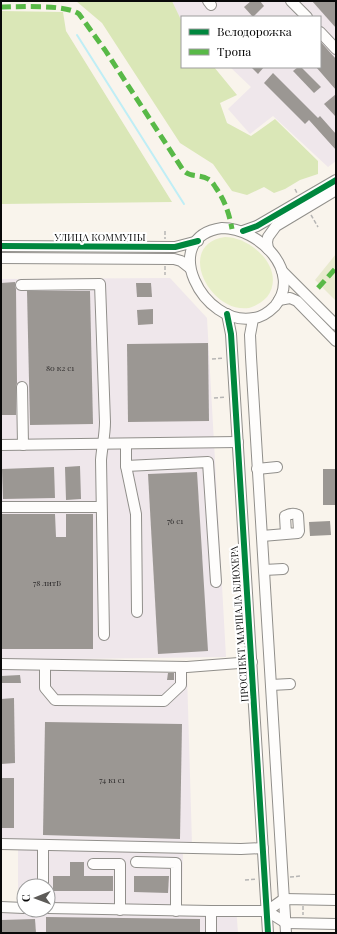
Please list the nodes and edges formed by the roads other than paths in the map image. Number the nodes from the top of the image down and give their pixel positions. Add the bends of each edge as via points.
1 (292, 1) edge
2 (306, 16) edge
3 (321, 33) edge
4 (336, 49) edge
5 (336, 180) edge
6 (336, 190) edge
7 (243, 231) junction
8 (198, 241) junction
9 (4, 245) edge
10 (268, 249) junction
11 (1, 258) edge
12 (190, 268) junction
13 (282, 271) junction
14 (21, 285) dead end
15 (279, 300) junction
16 (227, 314) junction
17 (253, 319) junction
18 (336, 325) edge
19 (336, 341) edge
20 (22, 387) dead end
21 (238, 442) junction
22 (102, 444) junction
23 (126, 444) junction
24 (1, 445) edge
25 (23, 445) junction
26 (126, 466) junction
27 (277, 467) dead end
28 (257, 469) junction
29 (1, 507) edge
30 (101, 507) junction
31 (286, 534) dead end
32 (262, 536) junction
33 (283, 569) dead end
34 (264, 570) junction
35 (216, 582) dead end
36 (137, 612) dead end
37 (104, 635) dead end
38 (252, 662) junction
39 (1, 664) edge
40 (44, 664) junction
41 (181, 667) junction
42 (290, 684) dead end
43 (271, 685) junction
44 (1, 844) edge
45 (43, 844) junction
46 (263, 848) junction
47 (136, 862) dead end
48 (93, 864) dead end
49 (43, 878) edge
50 (284, 899) junction
51 (336, 900) edge
52 (1, 908) edge
53 (16, 908) edge
54 (56, 908) edge
55 (120, 910) junction
56 (176, 911) junction
57 (211, 911) junction
58 (267, 911) junction
59 (336, 924) edge
60 (286, 928) edge
61 (211, 933) edge
62 (268, 933) edge

1 - 2 street
3 - 4 street
5 - 7 street via 257,226
6 - 10 street via 276,226 268,237
7 - 8 street via 215,229
7 - 10 street via 255,237
8 - 9 street, УЛИЦА КОММУНЫ via 175,247
8 - 12 street via 191,253
10 - 13 street
11 - 12 street via 174,259
12 - 16 street via 197,287 214,306
13 - 15 street via 283,288
13 - 18 street
14 - 22 street via 100,284 105,429
15 - 17 street via 272,309
15 - 19 street via 290,298 297,301
16 - 17 street
16 - 21 street, ПРОСПЕКТ МАРШАЛА БЛЮХЕРА via 231,334
17 - 28 street via 251,357
20 - 25 street
21 - 23 street
21 - 38 street, ПРОСПЕКТ МАРШАЛА БЛЮХЕРА
22 - 23 street
22 - 25 street
22 - 30 street
23 - 26 street
24 - 25 street
26 - 35 street via 208,462
26 - 36 street via 136,514
27 - 28 street
28 - 32 street
29 - 30 street
30 - 37 street
31 - 32 street
32 - 34 street
33 - 34 street
34 - 43 street
38 - 41 street
38 - 46 street, ПРОСПЕКТ МАРШАЛА БЛЮХЕРА
39 - 40 street
40 - 41 street
40 - 41 street via 45,688 55,700 164,702 181,685
42 - 43 street
43 - 50 street
44 - 45 street
45 - 46 street
45 - 49 street
46 - 58 street, ПРОСПЕКТ МАРШАЛА БЛЮХЕРА
47 - 56 street via 176,863
48 - 55 street via 120,864
50 - 51 street
50 - 58 street
50 - 60 street
52 - 53 street
54 - 55 street
55 - 56 street
56 - 57 street
57 - 58 street
57 - 61 street
58 - 60 street
58 - 62 street, ПРОСПЕКТ МАРШАЛА БЛЮХЕРА
59 - 60 street

